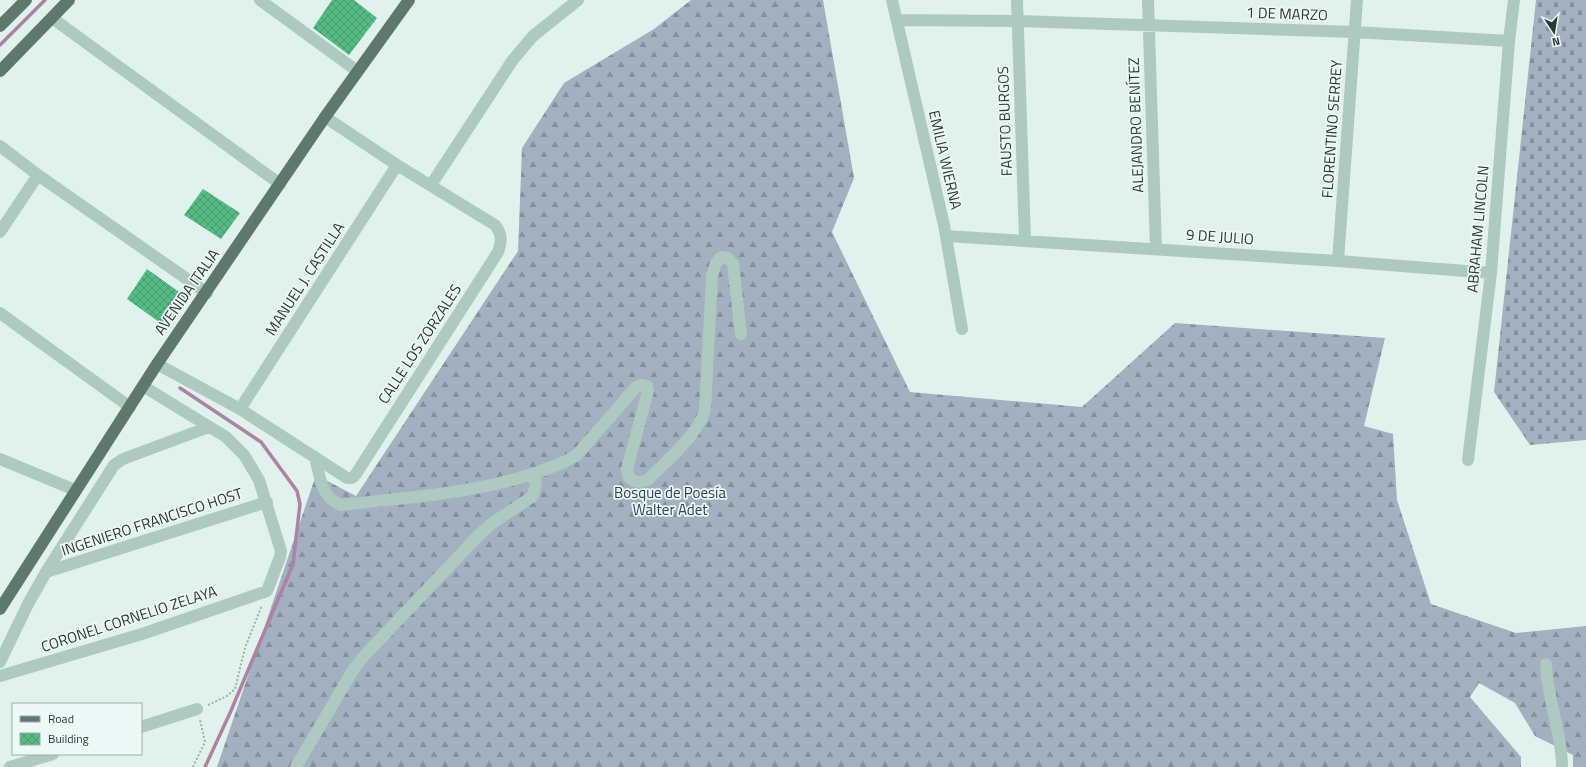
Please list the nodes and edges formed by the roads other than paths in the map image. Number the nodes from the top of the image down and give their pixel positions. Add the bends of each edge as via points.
1 (26, 0) edge
2 (70, 0) edge
3 (260, 0) edge
4 (409, 0) edge
5 (578, 0) edge
6 (892, 0) edge
7 (1017, 0) edge
8 (1148, 0) edge
9 (1357, 0) edge
10 (1514, 0) edge
11 (52, 18) junction
12 (897, 20) junction
13 (1018, 21) junction
14 (0, 26) edge
15 (1149, 26) junction
16 (1355, 32) junction
17 (1509, 41) junction
18 (0, 71) edge
19 (356, 72) junction
20 (325, 117) junction
21 (0, 146) edge
22 (397, 165) junction
23 (38, 175) junction
24 (280, 184) junction
25 (431, 185) junction
26 (0, 232) edge
27 (946, 236) junction
28 (1025, 240) junction
29 (1156, 249) junction
30 (1338, 261) junction
31 (1491, 273) junction
32 (207, 293) junction
33 (0, 313) edge
34 (962, 329) dead end
35 (742, 334) dead end
36 (157, 364) junction
37 (142, 386) junction
38 (130, 407) junction
39 (240, 409) junction
40 (209, 427) junction
41 (315, 457) junction
42 (0, 459) edge
43 (1468, 460) dead end
44 (532, 474) junction
45 (75, 490) junction
46 (267, 502) junction
47 (46, 572) junction
48 (0, 609) edge
49 (0, 662) edge
50 (1546, 664) dead end
51 (0, 676) edge
52 (197, 710) road end
53 (142, 727) edge
54 (50, 755) edge
55 (10, 767) edge
56 (296, 767) edge
57 (1562, 767) edge

1 - 14 main road
2 - 11 main road
3 - 19 street
4 - 19 main road, AVENIDA ITALIA
5 - 25 street via 533,36 512,61
6 - 12 street, EMILIA WIERNA
7 - 13 street, FAUSTO BURGOS
8 - 15 street, ALEJANDRO BENÍTEZ
9 - 16 street, FLORENTINO SERREY
10 - 17 street, ABRAHAM LINCOLN
11 - 18 main road
11 - 24 street
12 - 13 street, 1 DE MARZO
12 - 27 street, EMILIA WIERNA
13 - 15 street, 1 DE MARZO
13 - 28 street, FAUSTO BURGOS
15 - 16 street, 1 DE MARZO
15 - 29 street, ALEJANDRO BENÍTEZ
16 - 17 street, 1 DE MARZO
16 - 30 street, FLORENTINO SERREY
17 - 31 street, ABRAHAM LINCOLN
19 - 20 main road, AVENIDA ITALIA
20 - 22 street
20 - 24 main road, AVENIDA ITALIA
21 - 23 street
22 - 25 street
22 - 39 street, MANUEL J. CASTILLA
23 - 26 street
23 - 32 street
24 - 32 main road, AVENIDA ITALIA
25 - 41 street, CALLE LOS ZORZALES via 495,225 502,238 498,252 352,478 347,478
27 - 28 street, 9 DE JULIO
27 - 34 street, EMILIA WIERNA
28 - 29 street, 9 DE JULIO
29 - 30 street, 9 DE JULIO
30 - 31 street, 9 DE JULIO
31 - 43 street, ABRAHAM LINCOLN
32 - 36 main road, AVENIDA ITALIA
33 - 38 street
35 - 44 street via 733,264 728,258 721,257 713,269 705,410 703,419 696,429 649,479 641,483 628,478 627,469 648,391 647,386 641,385 636,387 577,455
36 - 37 main road, AVENIDA ITALIA
36 - 39 street
37 - 38 main road, AVENIDA ITALIA
37 - 40 street
38 - 45 main road, AVENIDA ITALIA
39 - 41 street
40 - 46 street via 226,437 244,455 259,480
40 - 47 street via 123,459 114,465
41 - 44 street via 325,495 333,502 341,504 460,492
42 - 45 street
44 - 56 street via 536,483 533,496 491,524 477,537 364,656 353,670
45 - 48 main road, AVENIDA ITALIA
46 - 47 street, INGENIERO FRANCISCO HOST
46 - 51 street, CORONEL CORNELIO ZELAYA via 281,551 267,591 142,634
47 - 49 street
50 - 57 street via 1548,685 1561,742
52 - 53 street
54 - 55 street

